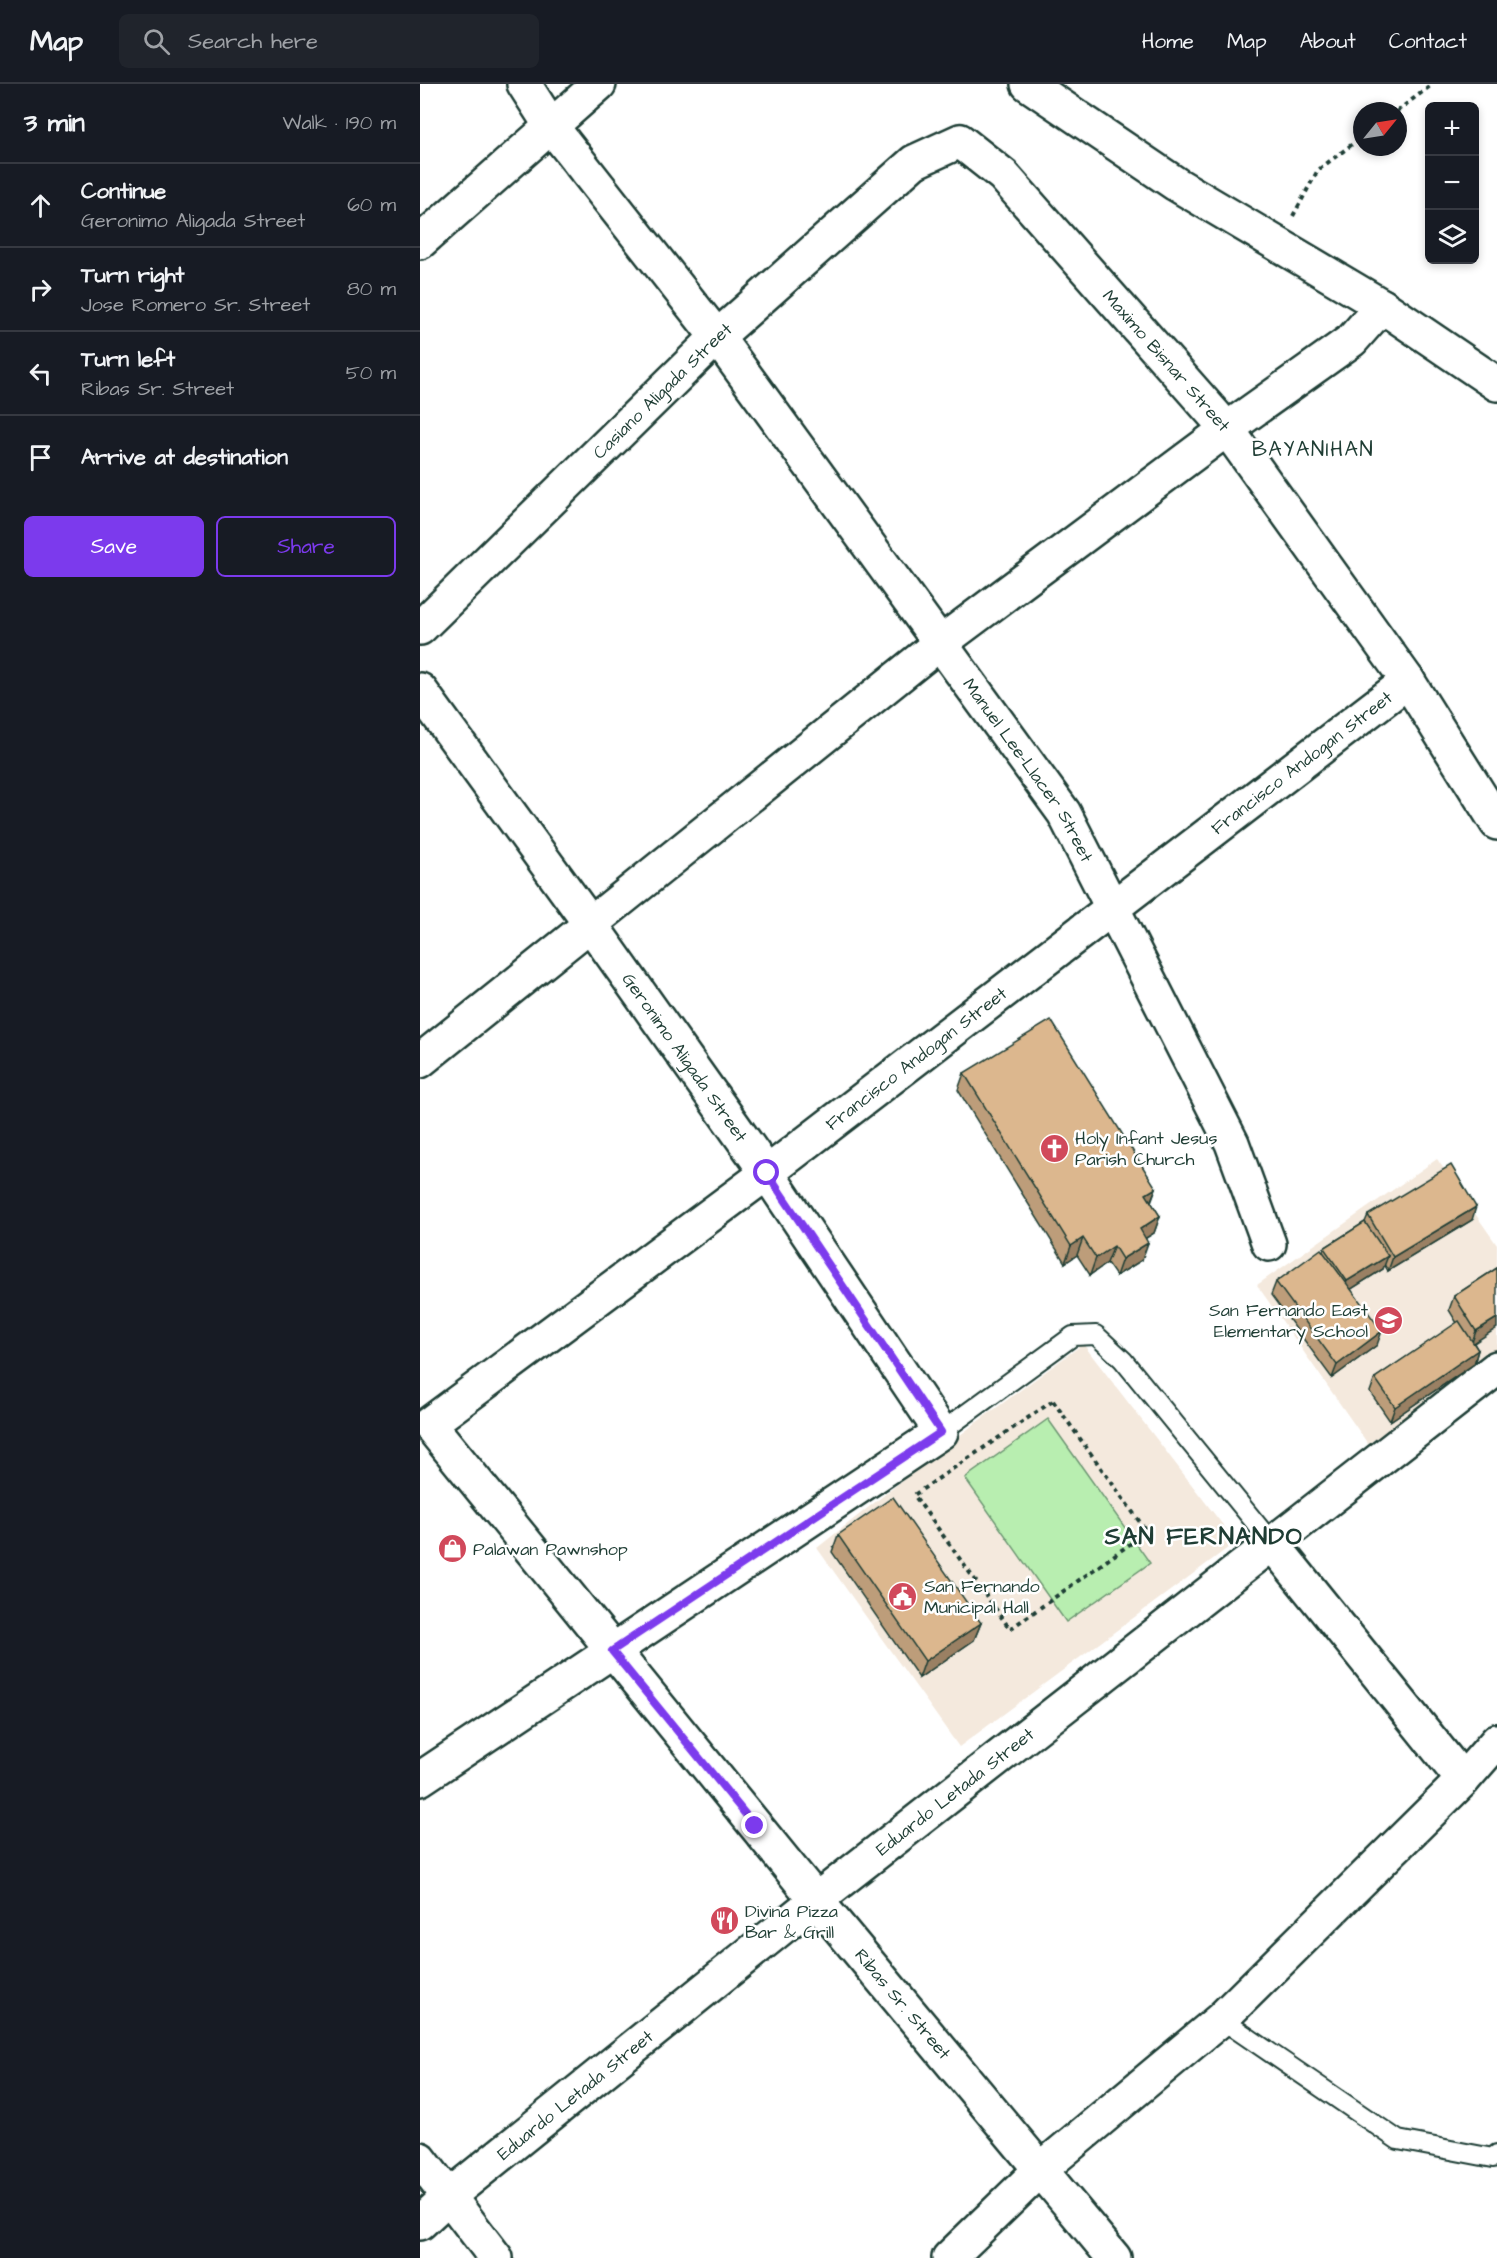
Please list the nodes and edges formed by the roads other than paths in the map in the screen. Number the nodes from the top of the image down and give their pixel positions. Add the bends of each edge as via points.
1 (524, 84) edge
2 (599, 84) edge
3 (1028, 84) edge
4 (551, 126) junction
5 (914, 162) joint
6 (420, 242) edge
7 (1382, 306) junction
8 (717, 337) junction
9 (1497, 384) edge
10 (1227, 429) junction
11 (420, 628) edge
12 (939, 644) junction
13 (1408, 681) junction
14 (420, 690) edge
15 (1497, 823) edge
16 (1113, 908) junction
17 (591, 925) junction
18 (420, 1061) edge
19 (767, 1173) junction
20 (1269, 1244) dead end
21 (1497, 1368) edge
22 (423, 1422) edge
23 (941, 1432) junction
24 (1271, 1542) junction
25 (612, 1651) junction
26 (1484, 1763) edge
27 (420, 1779) edge
28 (816, 1900) junction
29 (1221, 2019) junction
30 (1497, 2154) edge
31 (420, 2159) edge
32 (1040, 2170) junction
33 (450, 2196) junction
34 (420, 2223) edge
35 (496, 2258) edge
36 (949, 2258) edge
37 (1114, 2258) edge

1 - 4 street, Manuel Lee-Llacer Street
2 - 4 street
3 - 7 street via 1176,184
4 - 6 street
4 - 8 street, Manuel Lee-Llacer Street
5 - 8 street, Casiano Aligada Street
5 - 10 street, Maximo Bisnar Street via 960,141 1003,175
7 - 9 street
7 - 10 street via 1352,340
8 - 11 street, Casiano Aligada Street
8 - 12 street, Manuel Lee-Llacer Street
10 - 12 street
10 - 13 street, Maximo Bisnar Street
12 - 16 street, Manuel Lee-Llacer Street via 1064,813
12 - 17 street
13 - 15 street, Maximo Bisnar Street
13 - 16 street, Francisco Andogan Street
14 - 17 street, Geronimo Aligada Street
16 - 19 street, Francisco Andogan Street
16 - 20 street, Manuel Lee-Llacer Street via 1232,1143
17 - 18 street
17 - 19 street, Geronimo Aligada Street
19 - 22 street, Francisco Andogan Street
19 - 23 street, Geronimo Aligada Street
21 - 24 street, Eduardo Letada Street
22 - 25 street, Ribas Sr. Street
23 - 24 lane via 1073,1336 1096,1335 1123,1360
23 - 25 street
24 - 26 street
24 - 28 street, Eduardo Letada Street
25 - 27 street
25 - 28 street, Ribas Sr. Street
26 - 29 street
28 - 32 street, Ribas Sr. Street
28 - 33 street, Eduardo Letada Street
29 - 30 lane via 1398,2140 1493,2158
29 - 32 street
31 - 33 street
32 - 36 street
32 - 37 street, Ribas Sr. Street
33 - 34 street, Eduardo Letada Street
33 - 35 street

